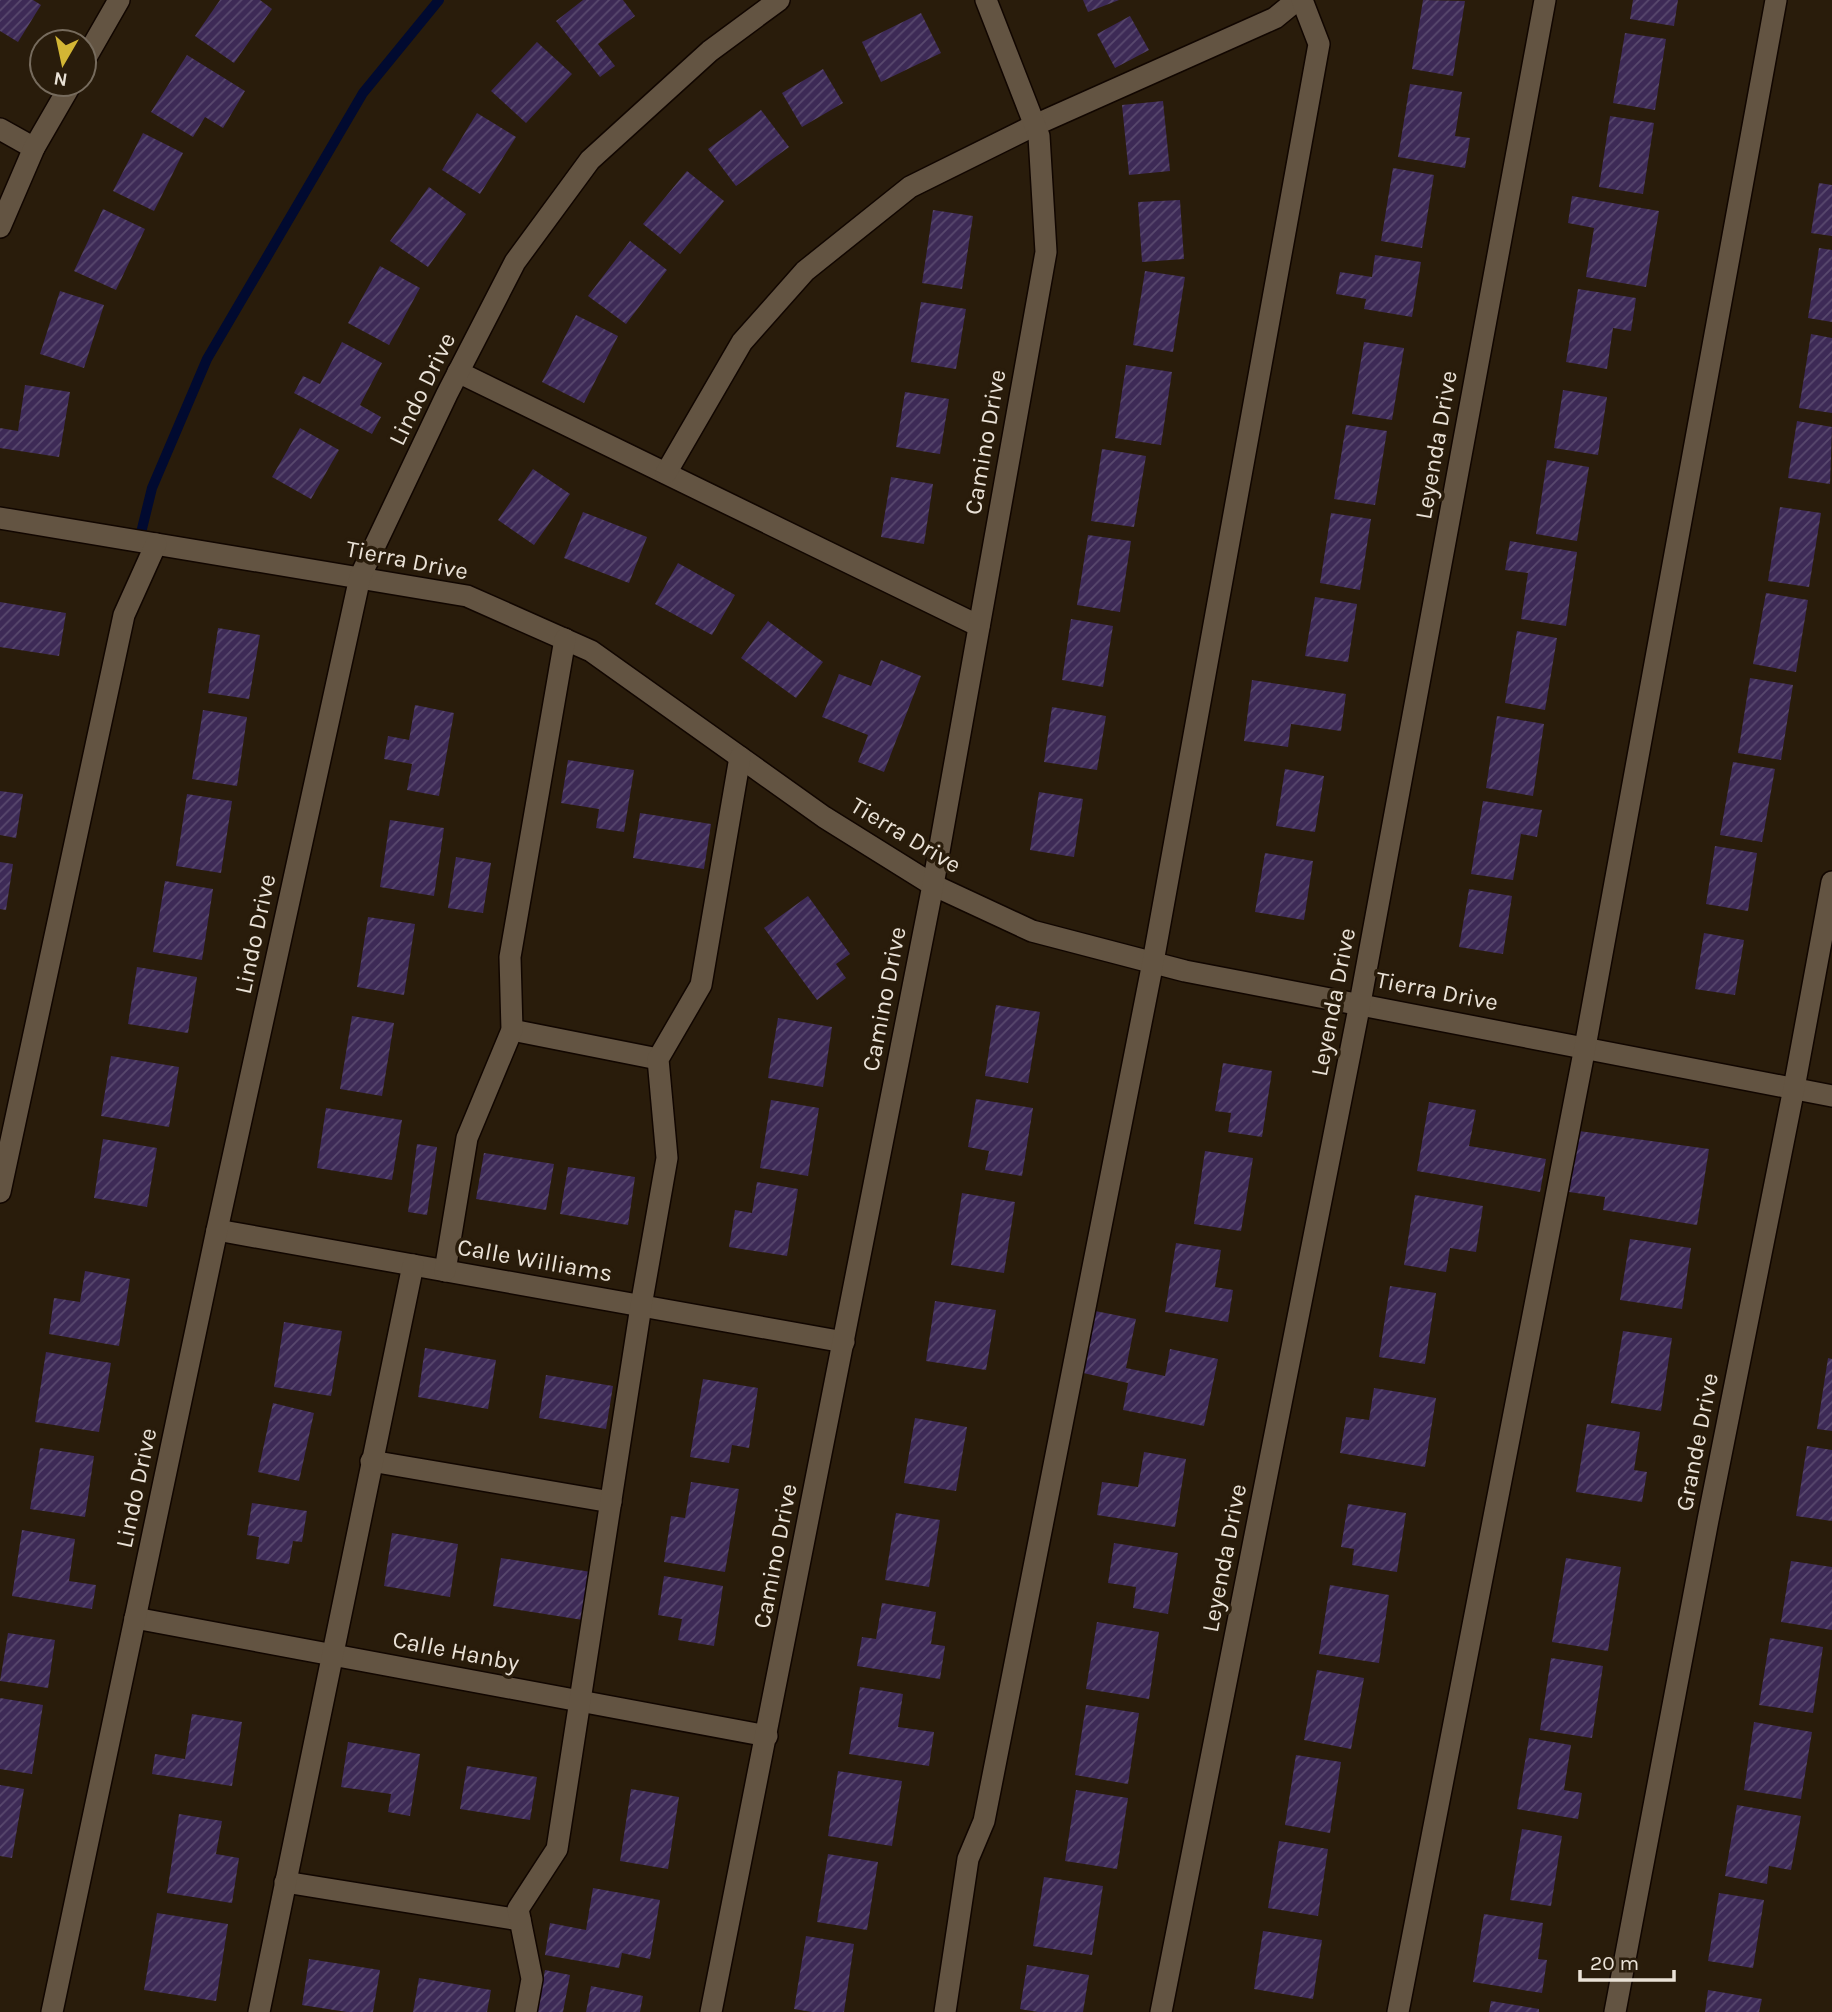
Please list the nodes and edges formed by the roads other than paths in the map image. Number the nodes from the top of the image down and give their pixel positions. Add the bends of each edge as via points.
1 (119, 0) edge
2 (779, 0) edge
3 (986, 0) edge
4 (1299, 0) edge
5 (1545, 0) edge
6 (1776, 0) edge
7 (98, 37) edge
8 (63, 98) edge
9 (1035, 125) junction
10 (0, 129) edge
11 (34, 148) junction
12 (0, 227) edge
13 (458, 372) junction
14 (666, 473) junction
15 (0, 519) edge
16 (156, 544) junction
17 (360, 577) junction
18 (979, 626) junction
19 (565, 639) junction
20 (740, 757) junction
21 (1832, 882) edge
22 (933, 885) junction
23 (1153, 962) junction
24 (1360, 1003) junction
25 (512, 1030) junction
26 (1585, 1047) junction
27 (658, 1059) junction
28 (1794, 1088) junction
29 (1832, 1096) edge
30 (0, 1192) edge
31 (217, 1230) junction
32 (413, 1265) junction
33 (445, 1271) junction
34 (641, 1306) junction
35 (844, 1342) junction
36 (371, 1461) junction
37 (611, 1502) junction
38 (135, 1618) junction
39 (331, 1655) junction
40 (582, 1701) junction
41 (767, 1736) junction
42 (285, 1882) junction
43 (520, 1920) junction
44 (52, 2012) edge
45 (259, 2012) edge
46 (526, 2012) edge
47 (712, 2012) edge
48 (944, 2012) edge
49 (1161, 2012) edge
50 (1398, 2012) edge
51 (1615, 2012) edge

1 - 7 street
2 - 13 street, Lindo Drive via 710,51 590,160 515,262
3 - 9 street, Camino Drive
4 - 9 street via 1275,18
4 - 23 street via 1319,44
5 - 24 street, Leyenda Drive
6 - 26 street
8 - 11 street
9 - 14 street via 911,187 805,271 742,342
9 - 18 street, Camino Drive via 1046,252
10 - 11 street
11 - 12 street
13 - 14 street
13 - 17 street, Lindo Drive
14 - 18 street
15 - 16 street, Tierra Drive
16 - 17 street, Tierra Drive
16 - 30 street via 124,615
17 - 19 street, Tierra Drive via 467,596
17 - 31 street, Lindo Drive
18 - 22 street, Camino Drive
19 - 20 street, Tierra Drive via 591,651
19 - 25 street via 510,957
20 - 22 street, Tierra Drive via 824,817
20 - 27 street via 701,985
21 - 28 street, Grande Drive
22 - 23 street, Tierra Drive via 1032,931
22 - 35 street, Camino Drive
23 - 24 street, Tierra Drive
23 - 48 street via 984,1821 968,1859
24 - 26 street, Tierra Drive
24 - 49 street, Leyenda Drive
25 - 27 street
25 - 33 street via 467,1138
26 - 28 street, Tierra Drive
26 - 50 street
27 - 34 street via 667,1158
28 - 29 street, Tierra Drive
28 - 51 street, Grande Drive
31 - 32 street, Calle Williams
31 - 38 street, Lindo Drive
32 - 33 street, Calle Williams
32 - 36 street
33 - 34 street, Calle Williams
34 - 35 street, Calle Williams
34 - 37 street
35 - 41 street, Camino Drive
36 - 37 street
36 - 39 street
37 - 40 street
38 - 39 street, Calle Hanby
38 - 44 street, Lindo Drive
39 - 40 street, Calle Hanby
39 - 42 street
40 - 41 street, Calle Hanby
40 - 43 street via 557,1849 518,1909
41 - 47 street, Camino Drive
42 - 43 street
42 - 45 street
43 - 46 street via 532,1979

